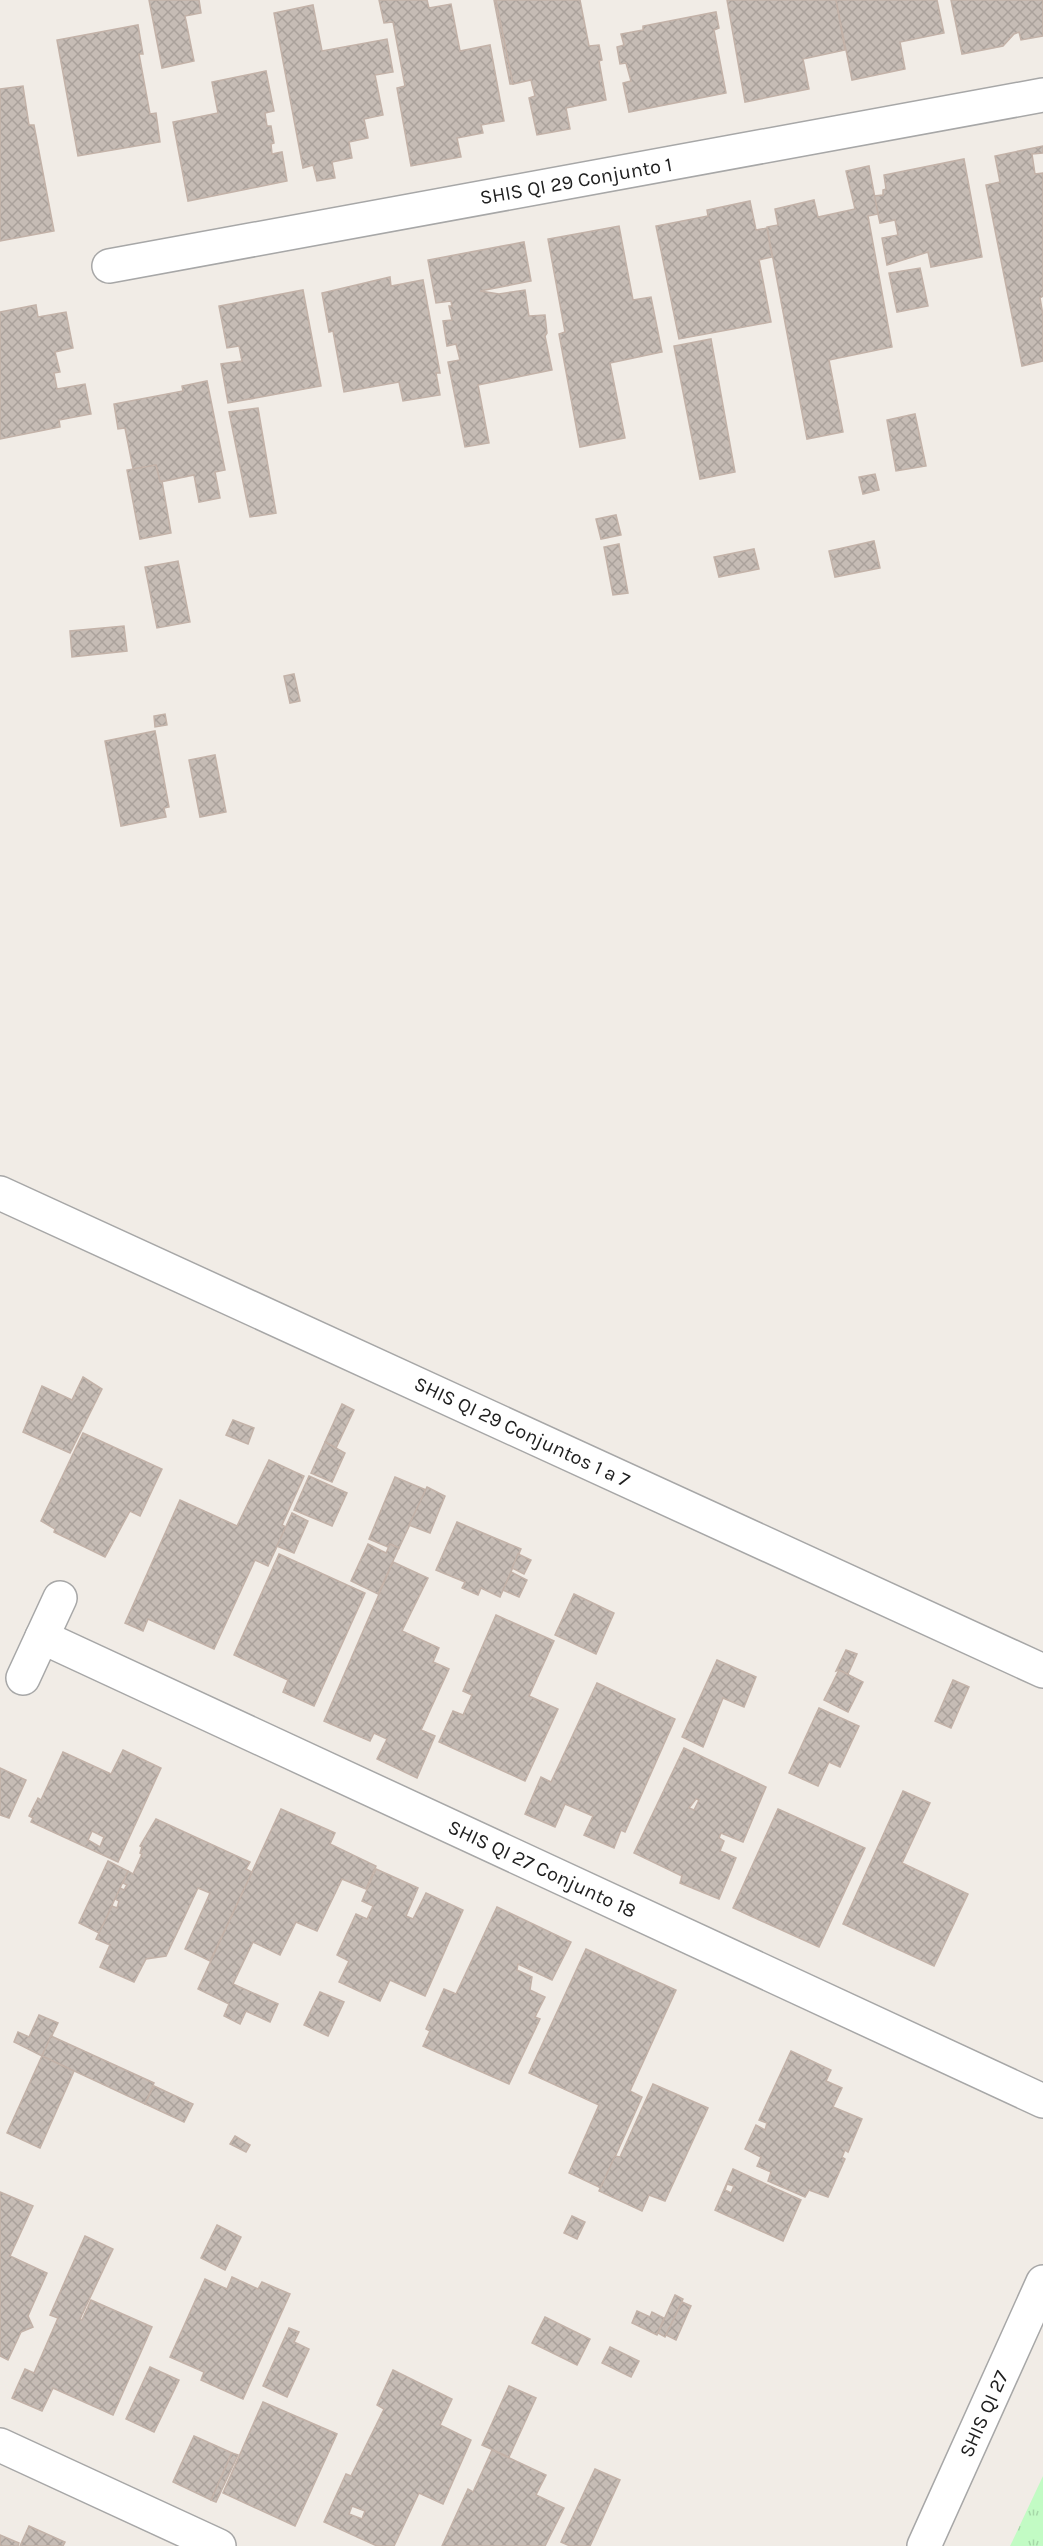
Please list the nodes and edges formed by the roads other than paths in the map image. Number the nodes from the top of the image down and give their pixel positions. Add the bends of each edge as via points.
1 (1043, 95) edge
2 (109, 266) dead end
3 (0, 1193) edge
4 (60, 1598) dead end
5 (42, 1637) junction
6 (1043, 1671) edge
7 (23, 1677) dead end
8 (1043, 2101) edge
9 (1043, 2282) edge
10 (0, 2445) edge
11 (219, 2546) edge
12 (924, 2546) edge

1 - 2 street, SHIS QI 29 Conjunto 1
3 - 6 street, SHIS QI 29 Conjuntos 1 a 7
4 - 5 street
5 - 7 street
5 - 8 street, SHIS QI 27 Conjunto 18
9 - 12 street, SHIS QI 27
10 - 11 street

